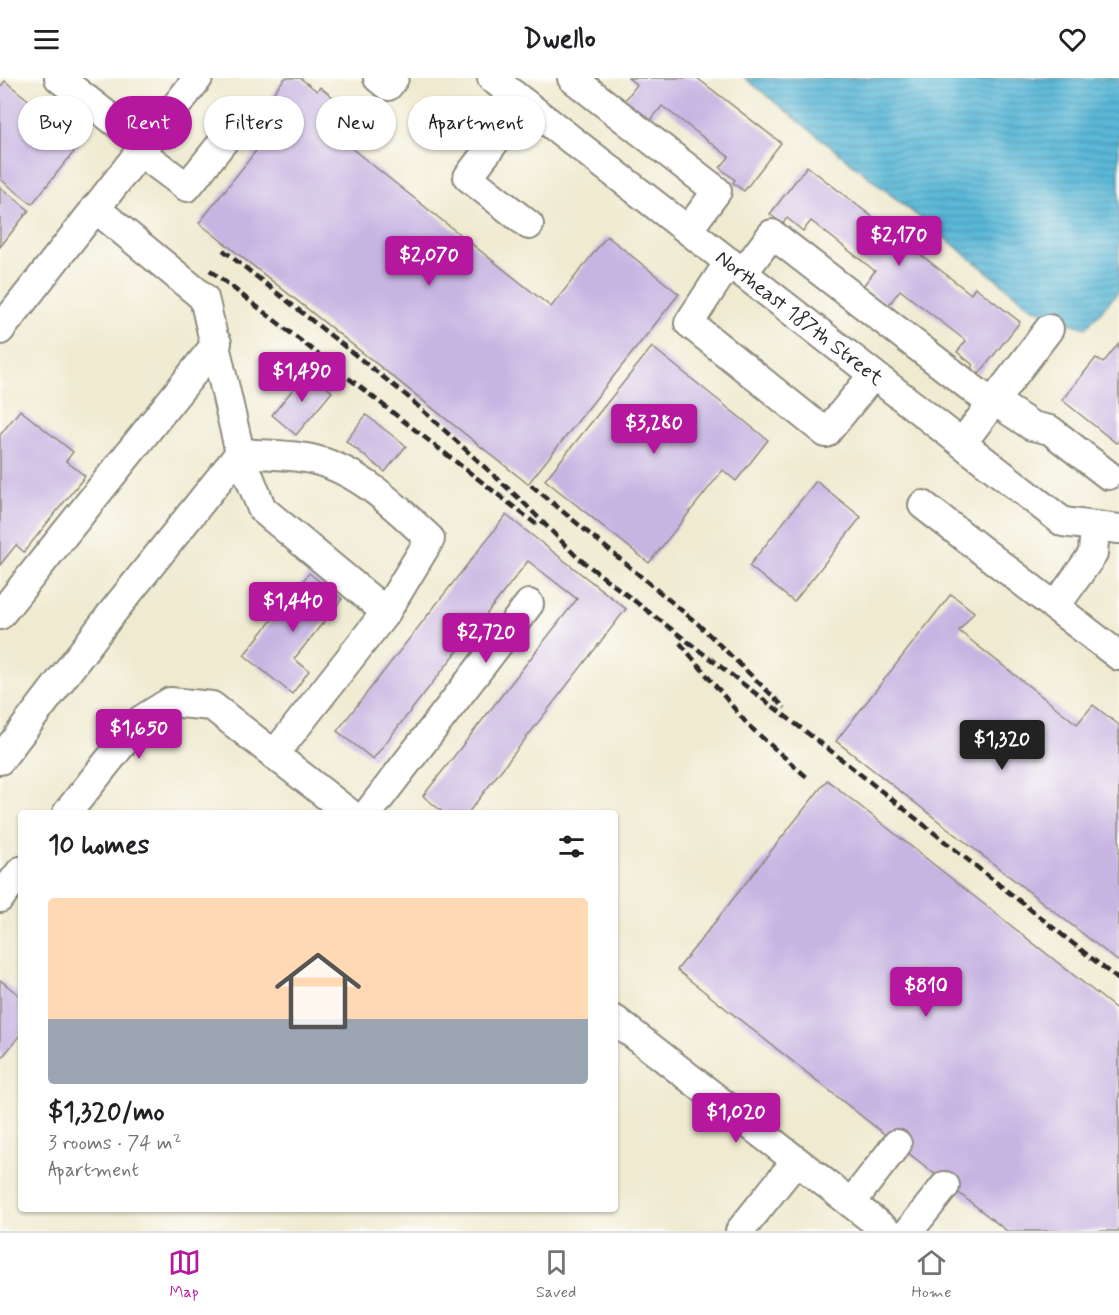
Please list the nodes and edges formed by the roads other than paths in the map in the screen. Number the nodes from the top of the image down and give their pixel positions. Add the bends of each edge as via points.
1 (59, 78) edge
2 (198, 78) edge
3 (378, 78) edge
4 (394, 78) edge
5 (492, 78) edge
6 (572, 78) edge
7 (184, 96) edge
8 (515, 96) edge
9 (105, 117) edge
10 (545, 119) edge
11 (140, 150) edge
12 (144, 150) edge
13 (216, 150) edge
14 (488, 150) edge
15 (95, 208) junction
16 (529, 225) dead end
17 (688, 230) junction
18 (736, 268) junction
19 (1049, 329) dead end
20 (0, 330) edge
21 (217, 343) junction
22 (873, 375) junction
23 (992, 402) junction
24 (962, 443) junction
25 (240, 453) junction
26 (1108, 475) dead end
27 (923, 505) dead end
28 (1107, 528) edge
29 (529, 604) dead end
30 (1054, 607) junction
31 (386, 612) junction
32 (0, 615) edge
33 (1119, 656) edge
34 (274, 755) junction
35 (0, 760) edge
36 (69, 810) edge
37 (345, 810) edge
38 (370, 810) edge
39 (18, 875) edge
40 (0, 898) edge
41 (618, 1022) edge
42 (897, 1144) dead end
43 (796, 1161) junction
44 (945, 1186) dead end
45 (851, 1203) junction
46 (740, 1231) edge
47 (886, 1231) edge
48 (909, 1231) edge

1 - 9 street
2 - 7 street
3 - 4 street via 388,86
5 - 8 street, Northeast 187th Street
6 - 17 street via 717,191
10 - 17 street, Northeast 187th Street
11 - 15 street
12 - 13 street via 187,187
14 - 16 street via 468,177
15 - 20 street
15 - 21 street via 204,298
17 - 18 street, Northeast 187th Street
18 - 22 street, Northeast 187th Street
18 - 22 street via 689,323 826,433
18 - 23 street via 772,234
19 - 23 street
21 - 25 street
21 - 32 street
22 - 24 street, Northeast 187th Street
23 - 24 street
23 - 26 street via 1032,426 1050,430
24 - 28 street, Northeast 187th Street via 1063,522
25 - 31 street via 262,509
25 - 31 street via 315,460 355,477 430,539
25 - 35 street
27 - 30 street
28 - 30 street via 1094,554
29 - 38 street
30 - 33 street
31 - 34 street
34 - 36 street via 212,706 170,702 141,720
34 - 37 street
39 - 40 street
41 - 43 street
42 - 45 street
43 - 45 street
43 - 46 street
44 - 48 street
45 - 47 street

